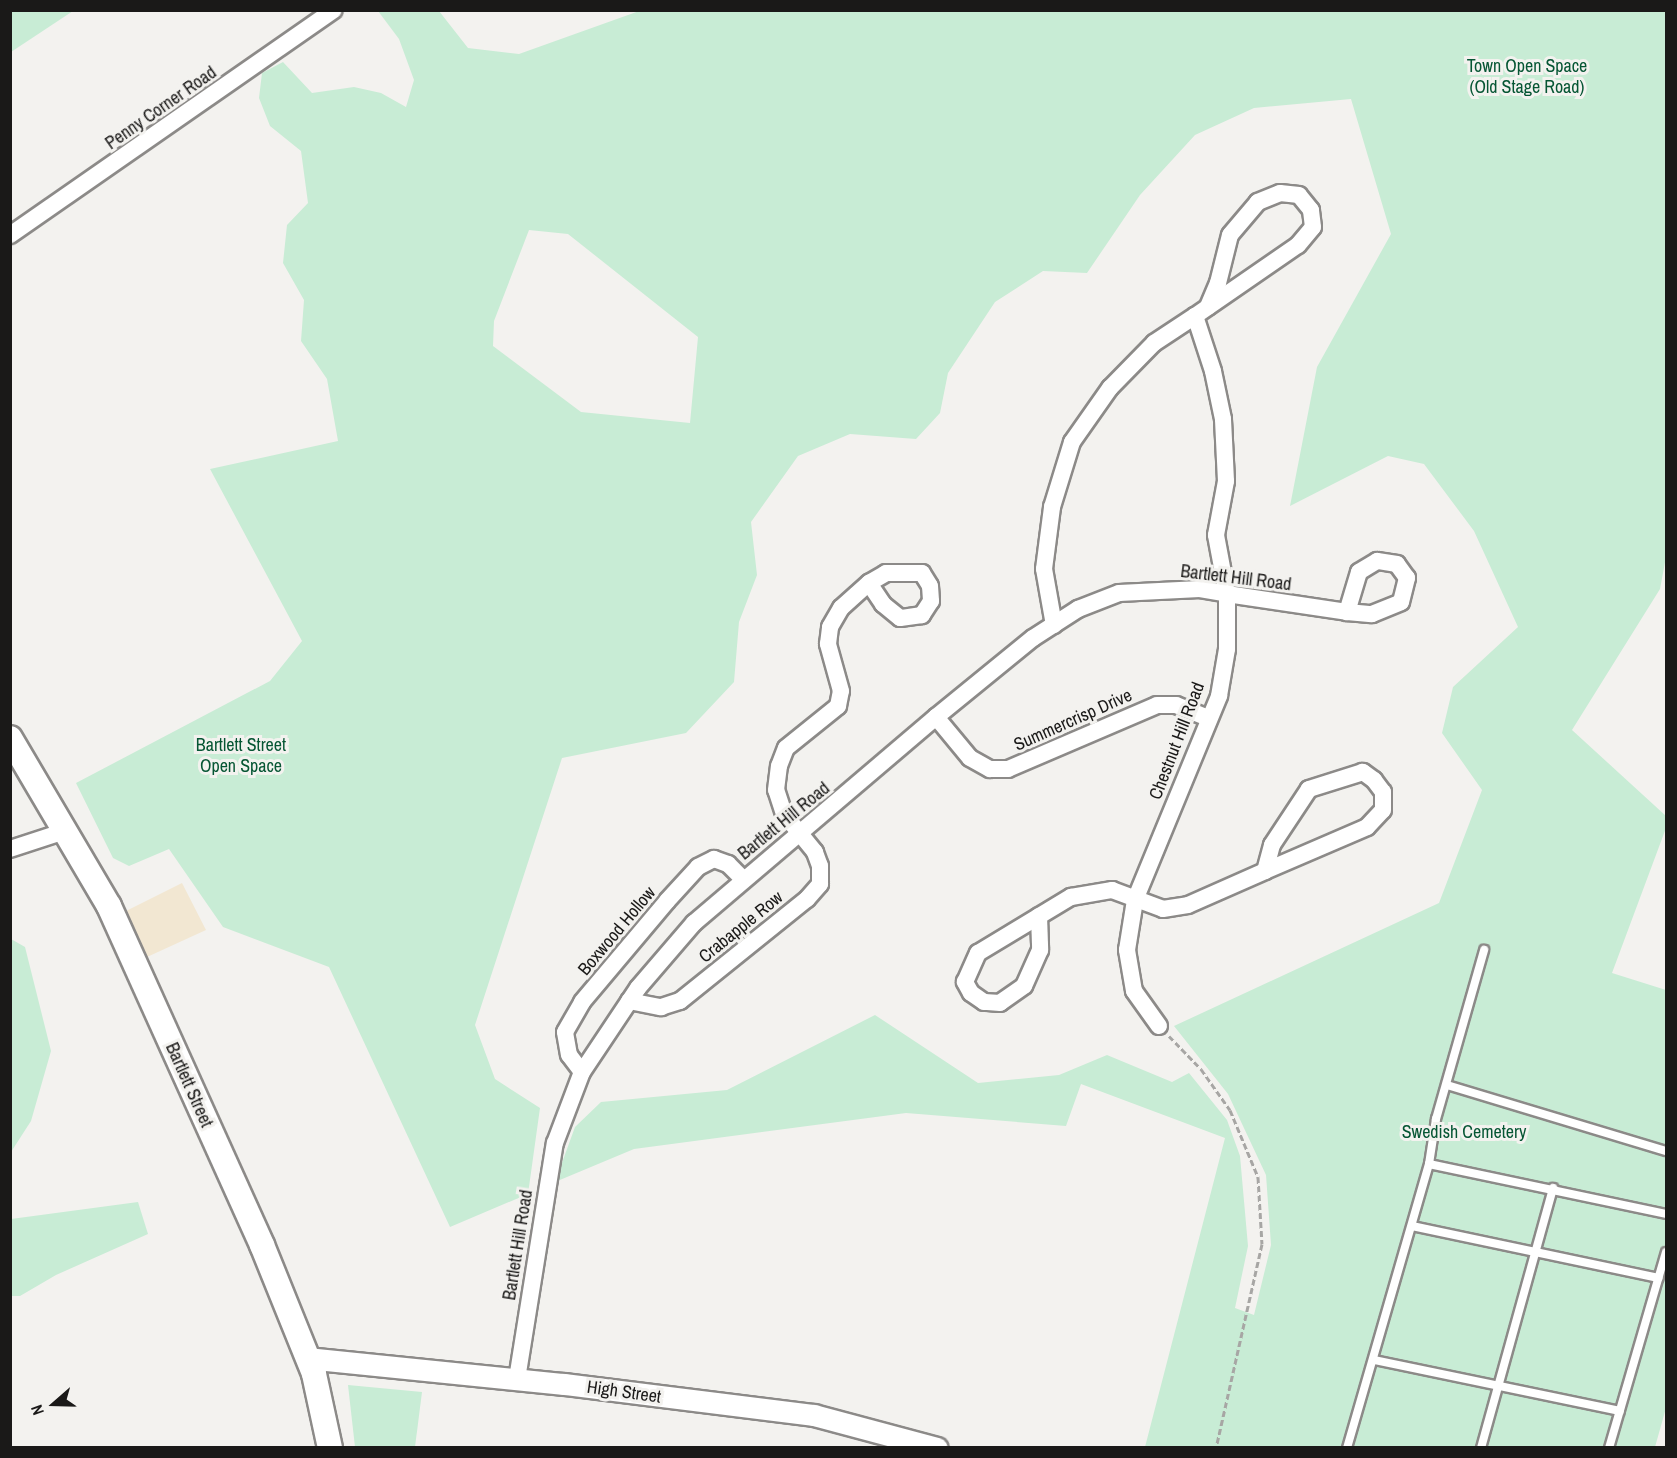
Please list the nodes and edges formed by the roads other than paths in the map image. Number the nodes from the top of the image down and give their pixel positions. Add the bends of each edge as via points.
1 (334, 10) edge
2 (10, 235) edge
3 (1201, 312) junction
4 (869, 583) dead end
5 (1227, 594) junction
6 (1347, 612) dead end
7 (1054, 625) junction
8 (936, 717) junction
9 (1209, 718) junction
10 (10, 738) edge
11 (65, 831) junction
12 (799, 834) junction
13 (10, 849) edge
14 (1265, 872) junction
15 (743, 879) junction
16 (1135, 900) junction
17 (1039, 916) junction
18 (1484, 950) dead end
19 (629, 1001) junction
20 (1159, 1026) road end
21 (582, 1071) junction
22 (1447, 1084) junction
23 (1666, 1150) edge
24 (1429, 1164) junction
25 (1553, 1188) junction
26 (1666, 1214) edge
27 (1412, 1226) junction
28 (1536, 1252) junction
29 (1666, 1252) edge
30 (1659, 1278) junction
31 (307, 1358) junction
32 (1374, 1360) junction
33 (517, 1379) junction
34 (1498, 1385) junction
35 (1620, 1411) junction
36 (330, 1448) edge
37 (937, 1448) edge
38 (1347, 1448) edge
39 (1481, 1448) edge
40 (1609, 1448) edge

1 - 2 street, Penny Corner Road
3 - 3 street via 1298,245 1313,227 1311,210 1299,195 1280,193 1258,202 1230,235 1218,283
3 - 5 street, Chestnut Hill Road via 1223,419 1226,481 1216,536
3 - 7 street via 1154,343 1117,380 1072,442 1052,507 1044,569
4 - 12 street, Crabapple Row via 841,609 830,627 828,644 841,691 838,706 786,748 779,766 776,790 784,814
5 - 6 street, Bartlett Hill Road
5 - 7 street, Bartlett Hill Road via 1200,589 1119,593 1078,609
5 - 9 street, Chestnut Hill Road via 1227,649 1219,696
7 - 8 street, Bartlett Hill Road
8 - 9 street, Summercrisp Drive via 970,758 990,769 1008,769 1157,705 1176,705
8 - 12 street, Bartlett Hill Road
9 - 16 street, Chestnut Hill Road
10 - 11 main road, Bartlett Street
11 - 13 street
11 - 31 main road, Bartlett Street via 109,906 262,1245
12 - 15 street, Bartlett Hill Road
12 - 19 street, Crabapple Row via 815,852 820,866 820,884 807,899 680,1001 661,1007
14 - 14 street via 1272,845 1309,789 1363,772 1374,780 1383,792 1383,810 1367,826
14 - 16 street via 1188,905 1163,909
15 - 19 street, Bartlett Hill Road via 694,923
15 - 21 street, Boxwood Hollow via 728,864 714,859 698,867 582,1002 565,1032 569,1055
16 - 17 street via 1112,890 1094,890 1071,897
16 - 20 street, Chestnut Hill Road via 1127,950 1134,991
17 - 17 street via 978,953 965,982 970,993 984,1002 1000,1003 1024,987 1040,950
18 - 22 lane
19 - 21 street, Bartlett Hill Road
21 - 33 street, Bartlett Hill Road via 555,1143
22 - 23 lane
22 - 24 lane via 1429,1150
24 - 25 lane
24 - 27 lane
25 - 26 lane
25 - 28 lane
27 - 28 lane
27 - 32 lane
28 - 30 lane
28 - 34 lane
29 - 30 lane
30 - 35 lane
31 - 33 street, High Street
31 - 36 main road, Bartlett Street
32 - 34 lane
32 - 38 lane
33 - 37 street, High Street via 814,1415
34 - 35 lane
34 - 39 lane
35 - 40 lane

